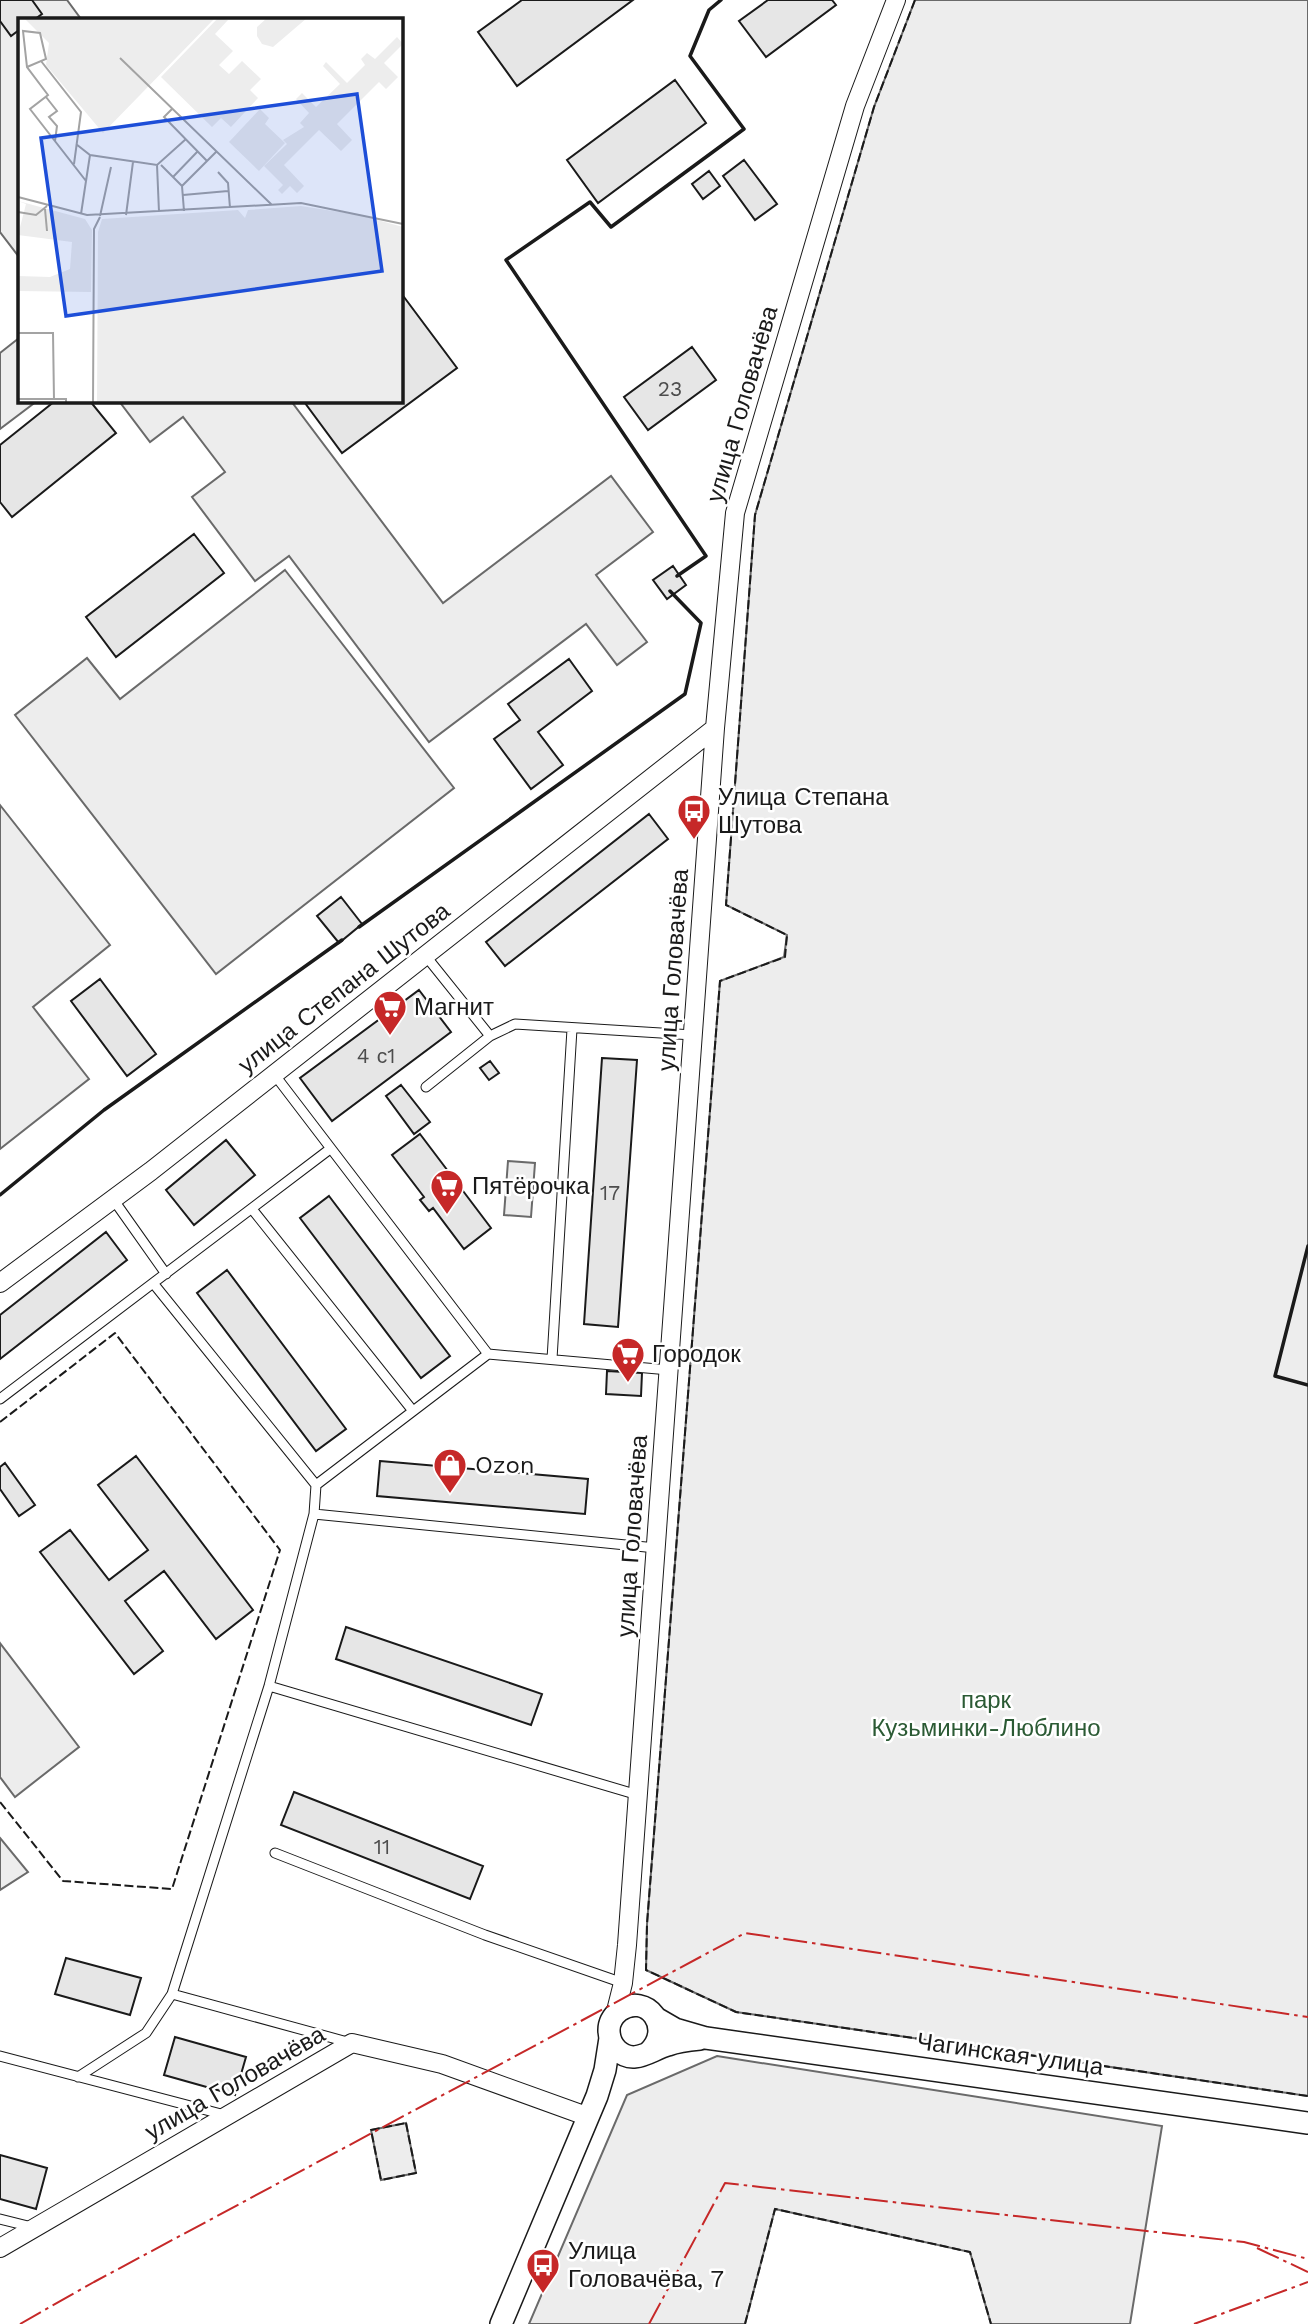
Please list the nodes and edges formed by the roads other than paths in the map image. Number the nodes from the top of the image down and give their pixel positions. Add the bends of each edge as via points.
1 (896, 0) edge
2 (715, 727) junction
3 (425, 955) junction
4 (572, 1029) junction
5 (693, 1035) junction
6 (490, 1036) junction
7 (274, 1074) junction
8 (426, 1087) dead end
9 (330, 1149) junction
10 (113, 1199) junction
11 (252, 1209) junction
12 (166, 1274) junction
13 (0, 1283) edge
14 (153, 1283) junction
15 (488, 1354) junction
16 (552, 1359) junction
17 (669, 1370) junction
18 (0, 1399) edge
19 (413, 1411) junction
20 (316, 1485) junction
21 (314, 1514) junction
22 (656, 1548) junction
23 (269, 1686) junction
24 (639, 1795) junction
25 (275, 1853) dead end
26 (624, 1976) junction
27 (172, 1994) junction
28 (615, 2015) junction
29 (654, 2015) junction
30 (610, 2038) junction
31 (706, 2038) junction
32 (352, 2043) junction
33 (645, 2055) junction
34 (0, 2056) edge
35 (78, 2077) junction
36 (597, 2096) junction
37 (228, 2115) junction
38 (589, 2117) junction
39 (1308, 2123) edge
40 (0, 2220) edge
41 (35, 2228) junction
42 (0, 2248) edge
43 (501, 2324) edge

1 - 2 street, улица Головачёва via 855,106 735,513
2 - 3 street, улица Степана Шутова
2 - 5 street, улица Головачёва
3 - 6 lane
3 - 7 street, улица Степана Шутова
4 - 5 lane
4 - 6 lane via 515,1024
4 - 16 lane
5 - 17 street, улица Головачёва
6 - 8 lane
7 - 9 lane
7 - 10 street, улица Степана Шутова
9 - 11 lane
9 - 15 lane
10 - 12 lane
10 - 13 street, улица Степана Шутова
11 - 12 lane
11 - 19 lane
12 - 14 lane
14 - 18 lane
14 - 20 lane
15 - 16 lane
15 - 19 lane
16 - 17 lane
17 - 22 street, улица Головачёва
19 - 20 lane
20 - 21 lane
21 - 22 lane
21 - 23 lane
22 - 24 street, улица Головачёва
23 - 24 lane
23 - 27 lane
24 - 26 street, улица Головачёва
25 - 26 lane via 485,1935
26 - 28 street, улица Головачёва
26 - 29 street, улица Головачёва
27 - 32 lane
27 - 35 lane via 146,2033
28 - 29 street via 636,2006
28 - 30 street
29 - 31 street, Чагинская улица via 675,2029
29 - 33 street via 660,2033
30 - 33 street via 625,2055
30 - 36 street
31 - 33 street, Чагинская улица via 664,2046
31 - 39 street, Чагинская улица
32 - 37 street, улица Головачёва
32 - 38 street, улица Головачёва via 442,2064
33 - 36 street, Чагинская улица via 612,2076
34 - 35 lane
35 - 37 lane
36 - 38 street
37 - 41 street, улица Головачёва
38 - 43 street
40 - 41 lane
41 - 42 street, улица Головачёва

